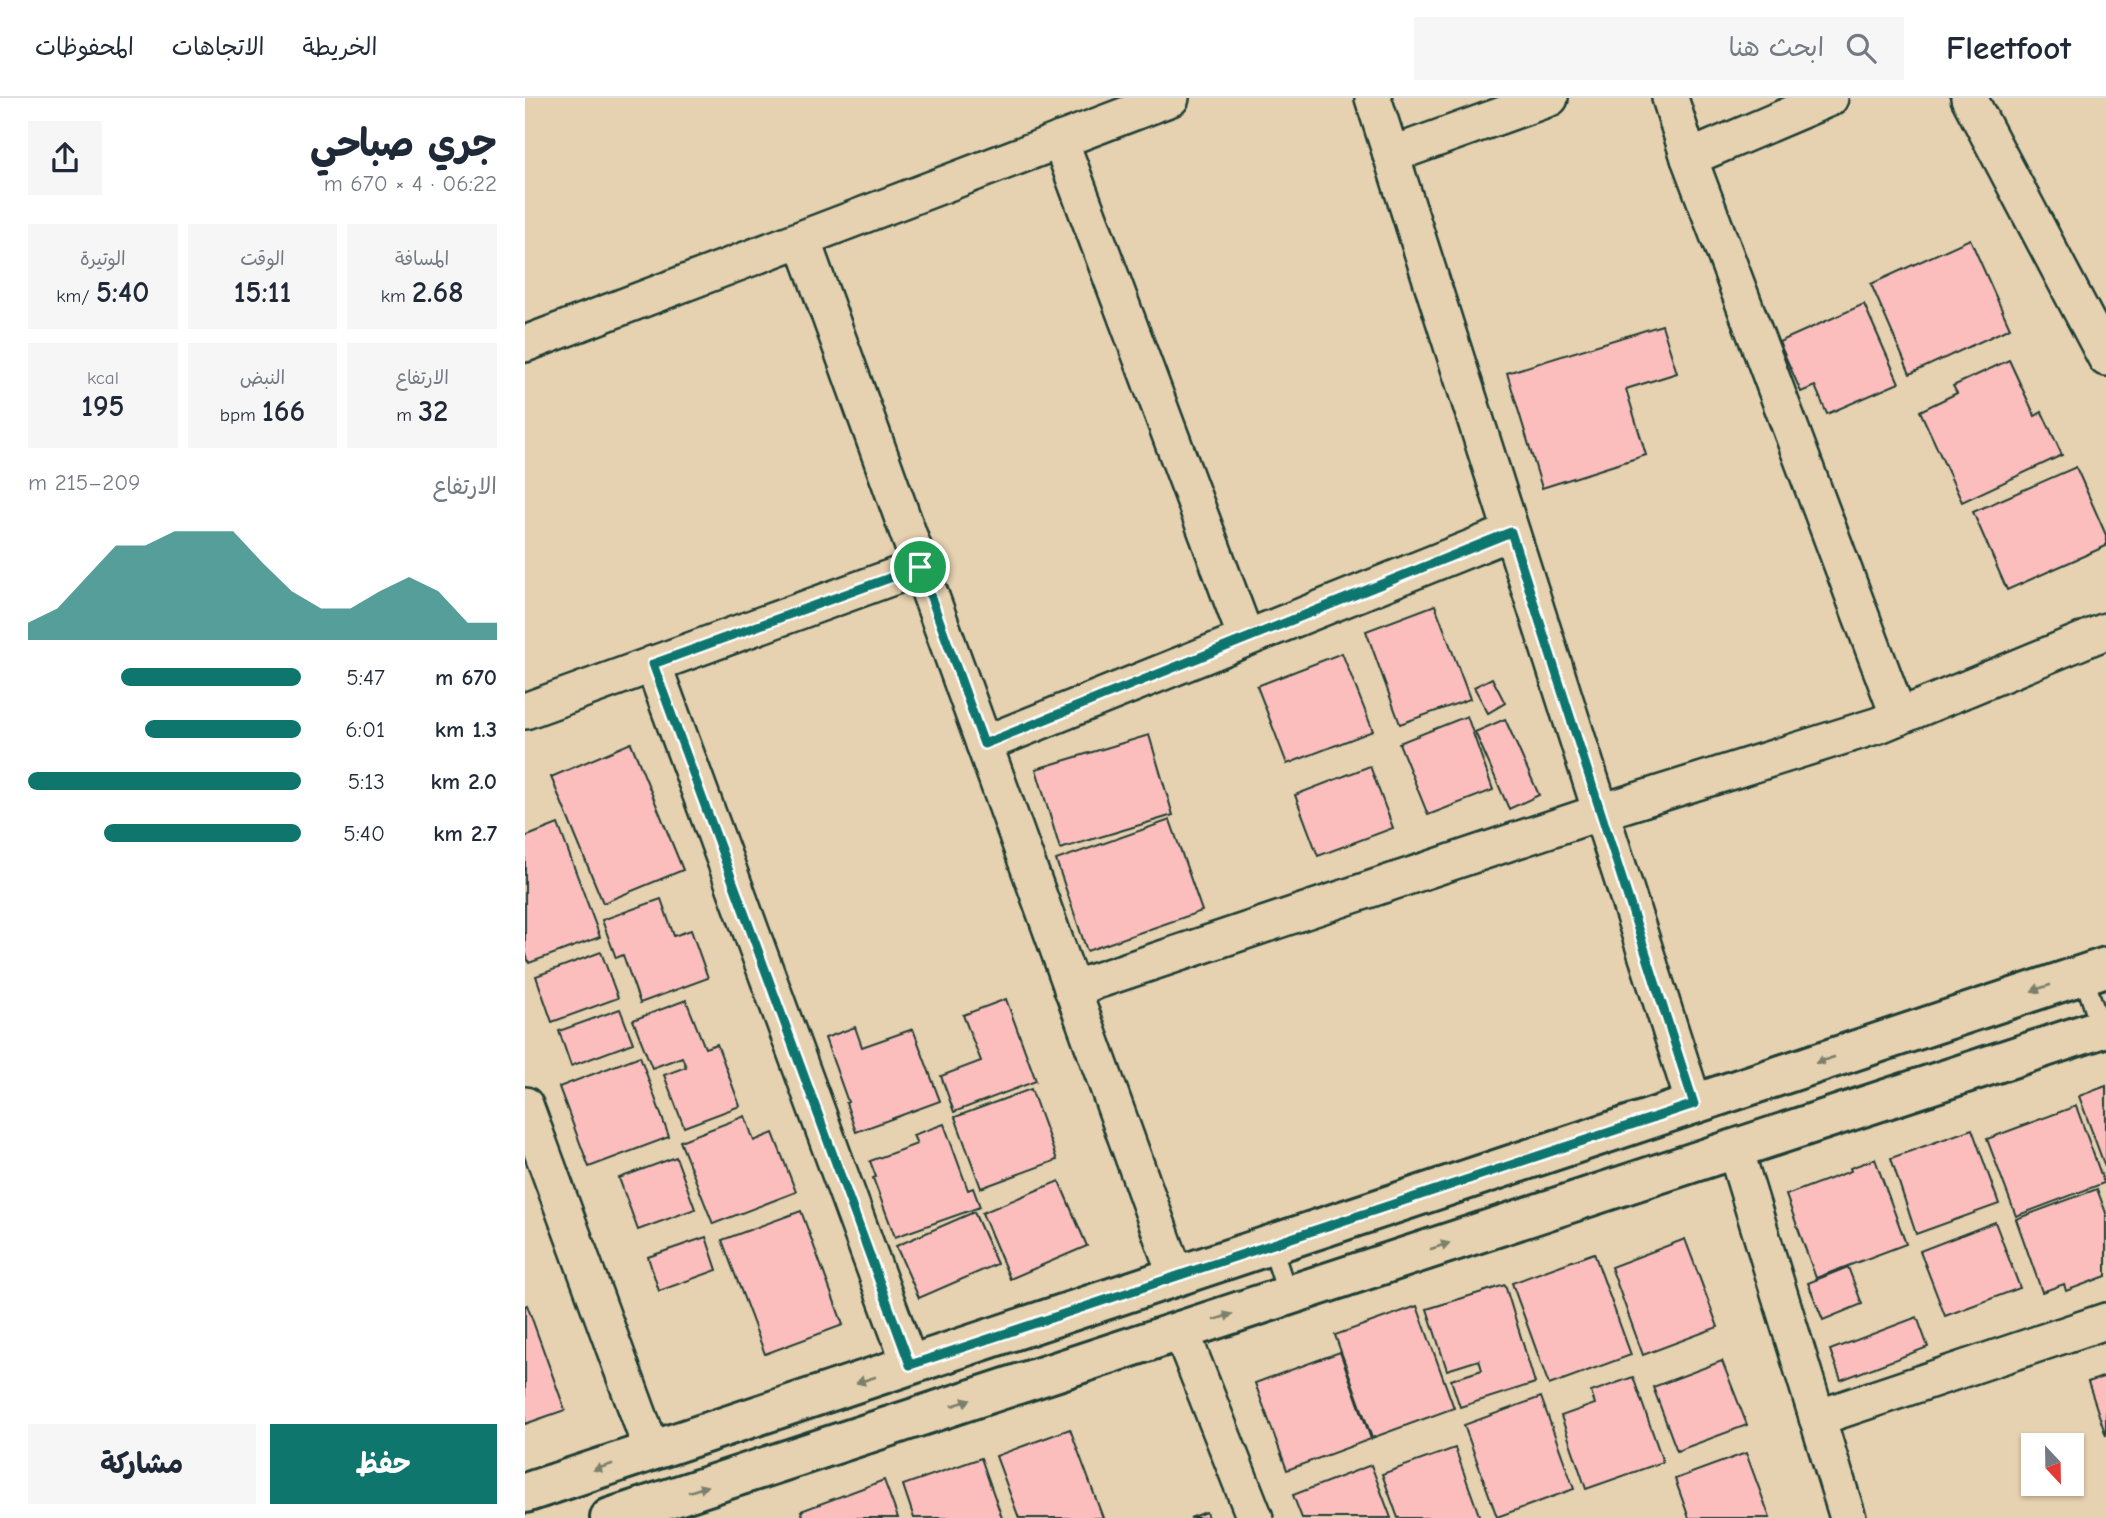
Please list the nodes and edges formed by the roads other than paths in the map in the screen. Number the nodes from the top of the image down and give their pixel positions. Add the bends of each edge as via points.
1 (1171, 98) edge
2 (1373, 98) edge
3 (1550, 98) edge
4 (1670, 98) edge
5 (1830, 98) edge
6 (1969, 98) edge
7 (1099, 111) edge
8 (1060, 140) junction
9 (1391, 155) junction
10 (1689, 158) junction
11 (802, 239) junction
12 (525, 344) edge
13 (2106, 358) edge
14 (1511, 532) junction
15 (920, 567) junction
16 (2106, 631) edge
17 (1246, 638) junction
18 (653, 664) junction
19 (525, 711) edge
20 (1899, 717) junction
21 (984, 744) junction
22 (1601, 812) junction
23 (2094, 970) edge
24 (1072, 989) junction
25 (2104, 1028) edge
26 (1694, 1104) junction
27 (525, 1105) edge
28 (533, 1149) edge
29 (1735, 1149) junction
30 (1271, 1244) junction
31 (1176, 1276) junction
32 (1288, 1296) junction
33 (2106, 1321) edge
34 (1181, 1331) junction
35 (910, 1365) junction
36 (1817, 1418) junction
37 (652, 1451) junction
38 (525, 1493) edge
39 (610, 1518) edge
40 (1255, 1518) edge
41 (1848, 1518) edge

1 - 7 street
2 - 9 street
3 - 9 street
4 - 10 street
5 - 10 street
6 - 13 street
7 - 8 street
8 - 11 street
8 - 17 street
9 - 14 street
10 - 20 street
11 - 12 street
11 - 15 street
14 - 17 street
14 - 22 street
15 - 18 street
15 - 21 street
16 - 20 street
17 - 21 street
18 - 19 street
18 - 35 street
20 - 22 street
21 - 24 street
22 - 24 street
22 - 26 street
23 - 25 lane
23 -> 26 street
24 - 31 street
25 - 29 street
26 - 30 street
27 - 28 street
28 - 37 street
32 -> 29 street
29 - 36 street
30 - 31 street
30 - 32 lane
31 - 35 street
34 -> 32 street
33 - 36 street
39 -> 34 street
34 - 40 street
35 -> 37 street
36 - 41 street
37 -> 38 street

